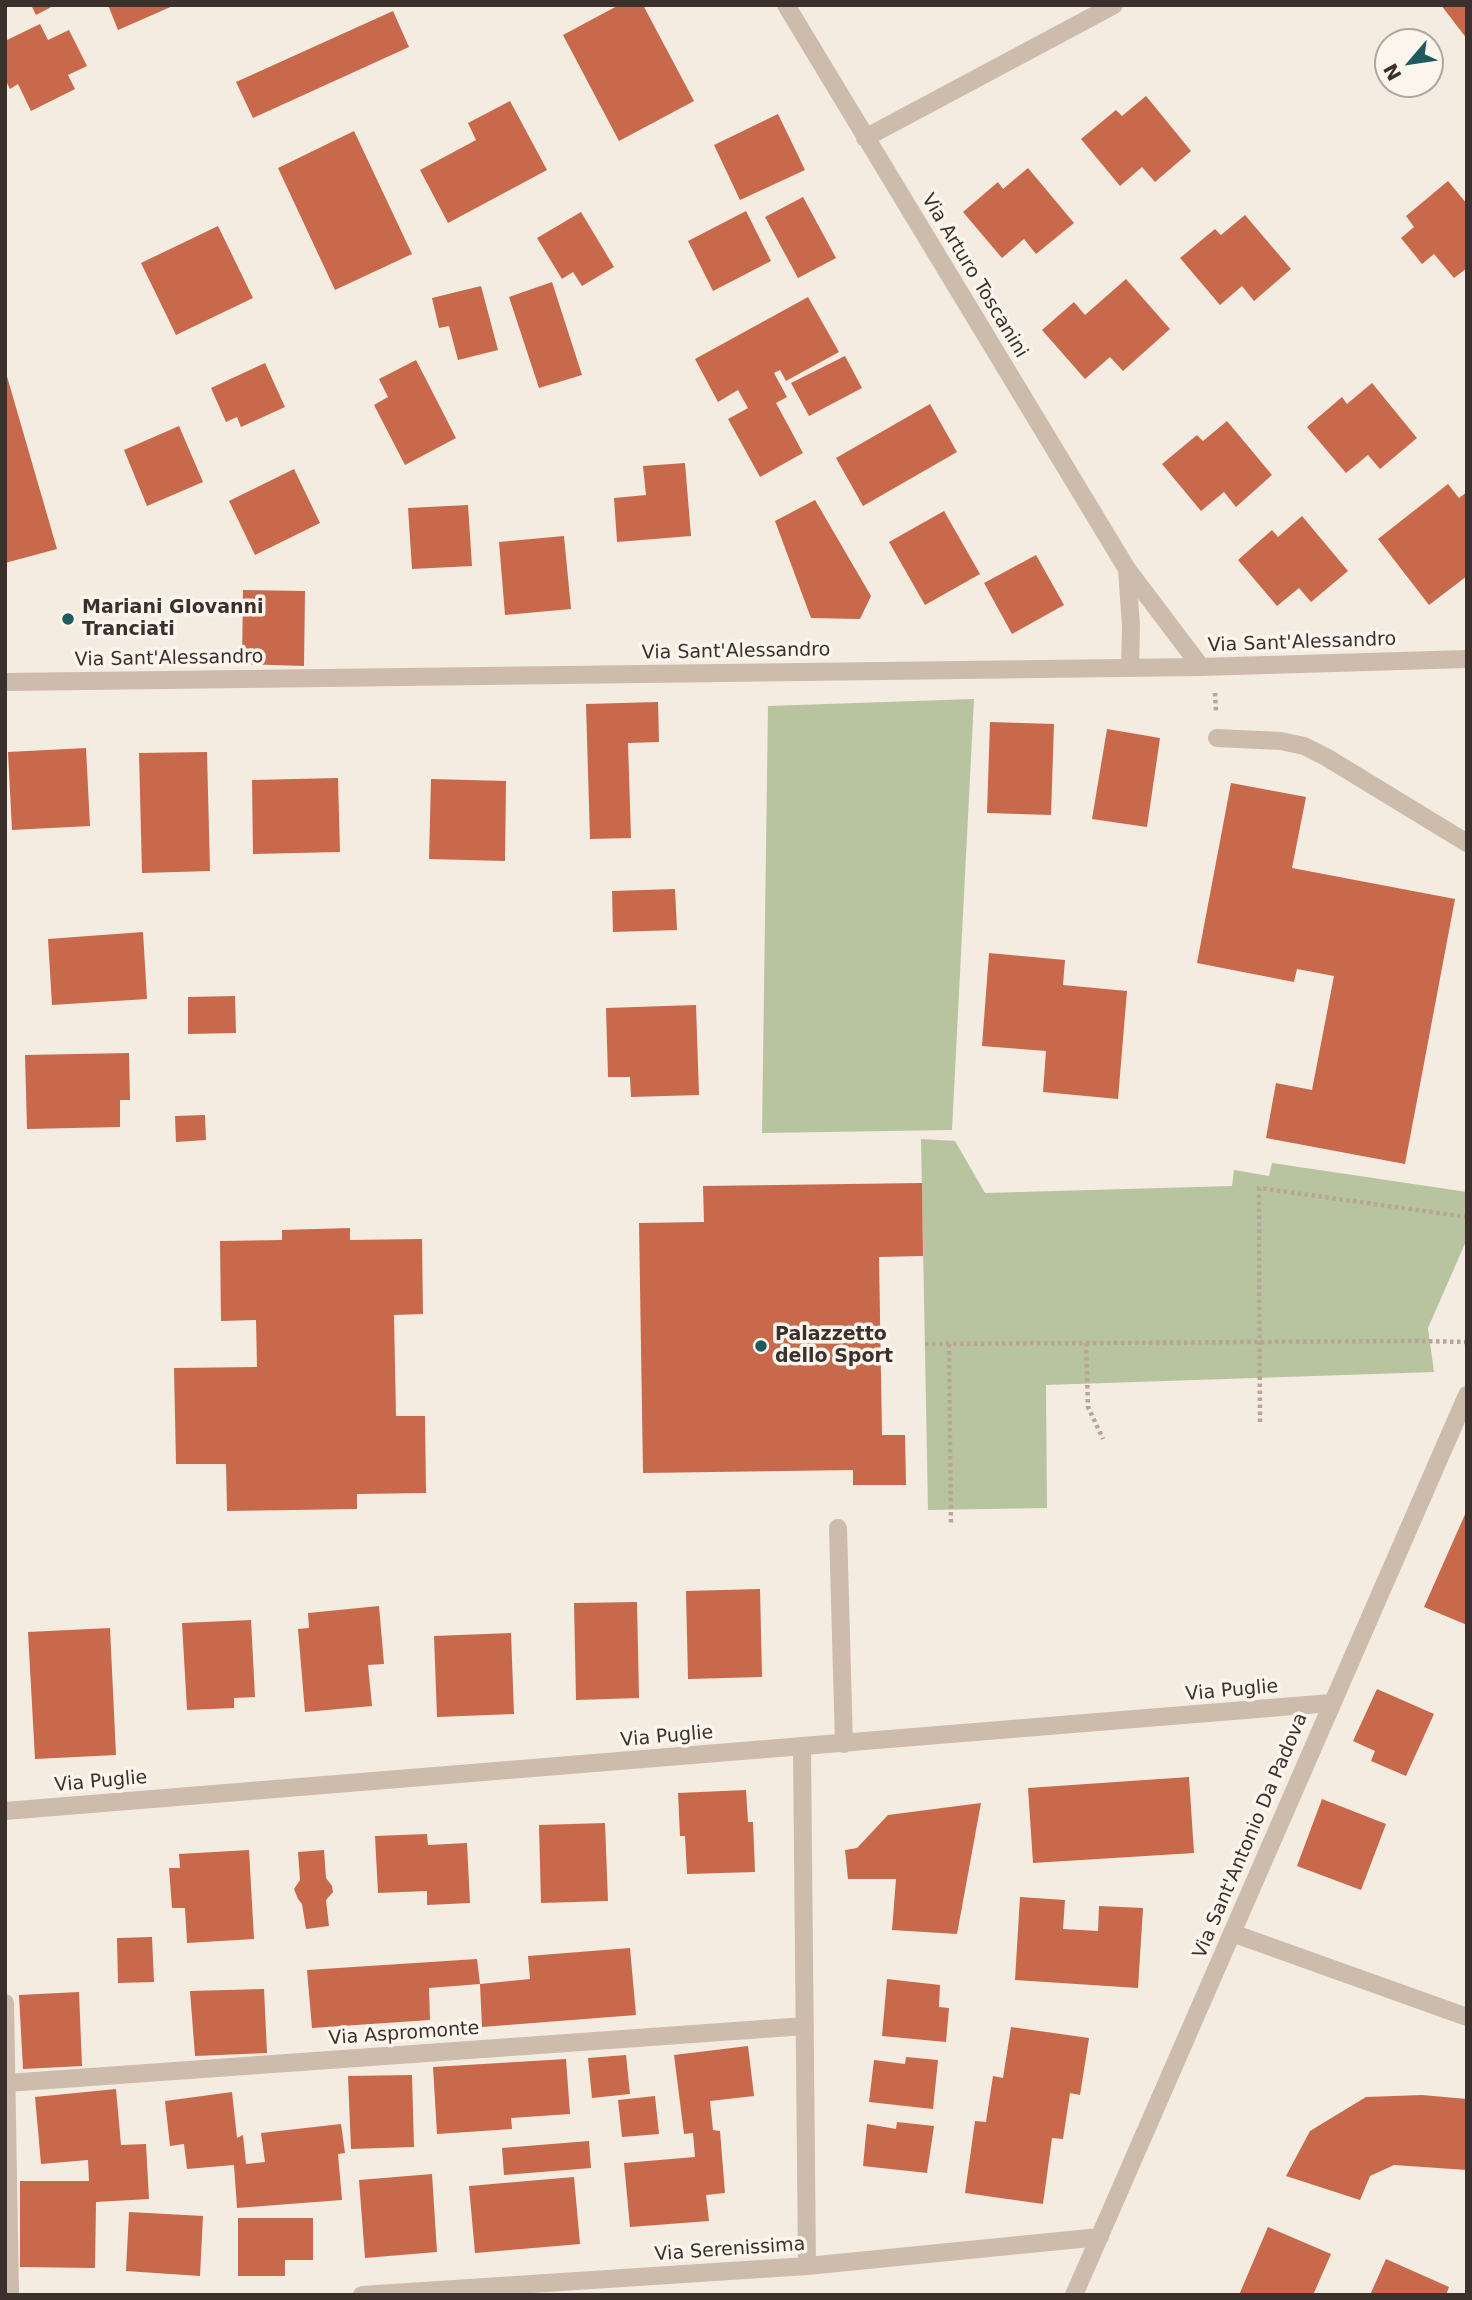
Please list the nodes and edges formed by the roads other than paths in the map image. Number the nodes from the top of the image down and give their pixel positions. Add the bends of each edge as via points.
1 (786, 5) edge
2 (1114, 5) edge
3 (865, 138) junction
4 (1127, 569) junction
5 (1467, 659) edge
6 (1130, 667) junction
7 (1207, 667) junction
8 (5, 682) edge
9 (1217, 738) road end
10 (1467, 843) edge
11 (1467, 1395) edge
12 (838, 1528) dead end
13 (1331, 1703) junction
14 (844, 1744) junction
15 (802, 1748) junction
16 (5, 1811) edge
17 (1232, 1933) junction
18 (5, 2003) edge
19 (1467, 2017) edge
20 (805, 2026) junction
21 (6, 2083) edge
22 (1100, 2237) junction
23 (807, 2266) junction
24 (10, 2295) edge
25 (362, 2295) edge
26 (1074, 2295) edge

1 - 3 street, Via Arturo Toscanini
2 - 3 street
3 - 4 street, Via Arturo Toscanini
4 - 6 street, Via Arturo Toscanini
4 - 7 street, Via Arturo Toscanini
5 - 7 street, Via Sant'Alessandro
6 - 7 street, Via Sant'Alessandro
6 - 8 street, Via Sant'Alessandro
9 - 10 street via 1304,746
11 - 13 street, Via Sant'Antonio Da Padova
12 - 14 street
13 - 14 street, Via Puglie
13 - 17 street, Via Sant'Antonio Da Padova
14 - 15 street, Via Puglie
15 - 16 street, Via Puglie
15 - 20 street
17 - 19 street
17 - 22 street, Via Sant'Antonio Da Padova
18 - 21 street
20 - 21 street, Via Aspromonte
20 - 23 street
21 - 24 street
22 - 23 street, Via Serenissima
22 - 26 street, Via Sant'Antonio Da Padova
23 - 25 street, Via Serenissima

